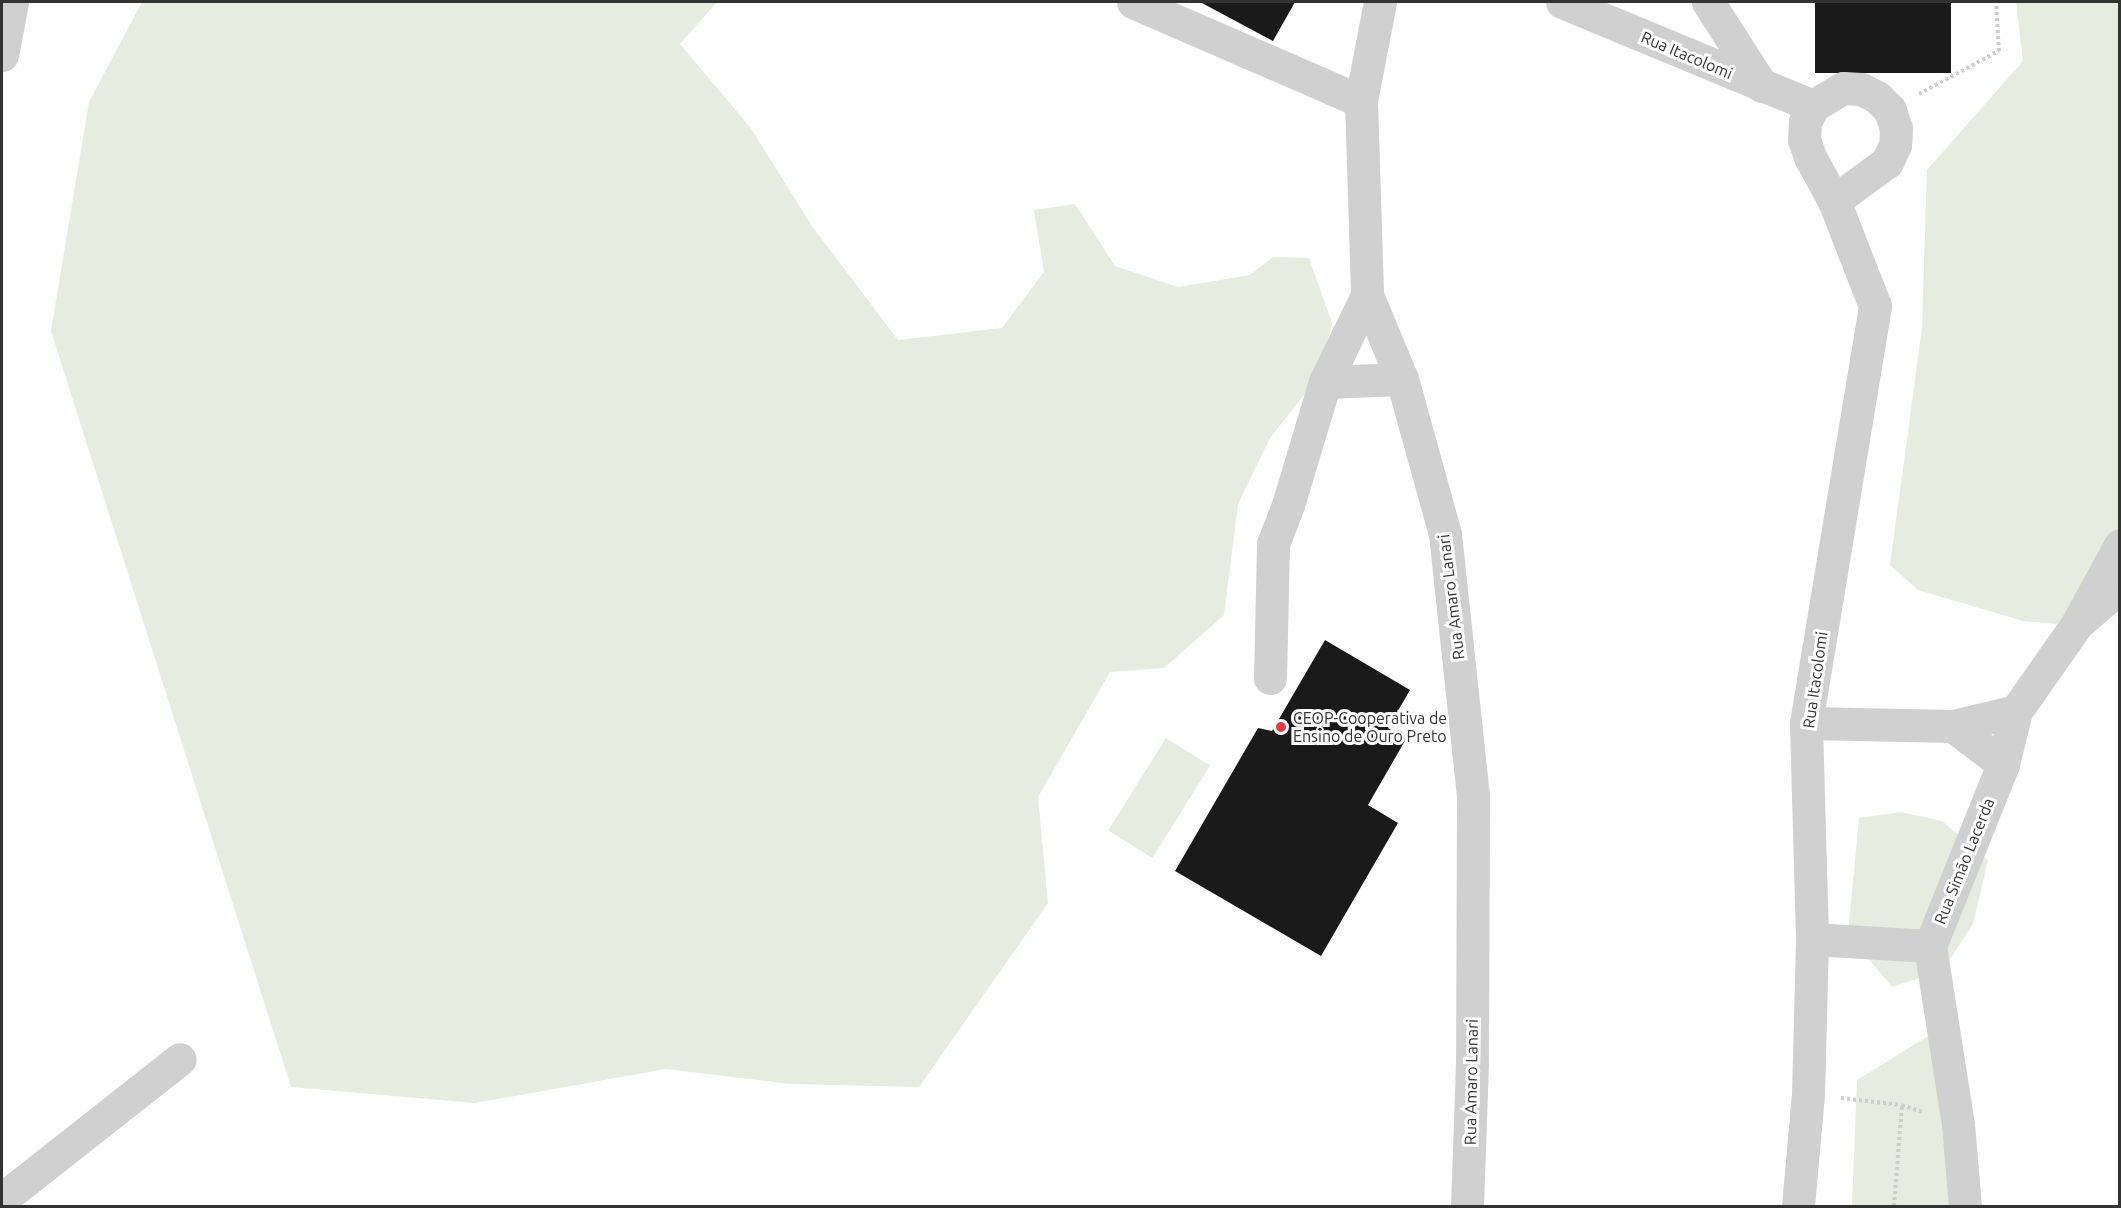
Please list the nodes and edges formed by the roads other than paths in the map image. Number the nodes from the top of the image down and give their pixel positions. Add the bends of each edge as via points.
1 (12, 2) edge
2 (1133, 2) edge
3 (1380, 2) edge
4 (1562, 2) edge
5 (1708, 2) edge
6 (2, 55) edge
7 (1762, 87) junction
8 (1361, 101) junction
9 (1813, 106) junction
10 (1834, 201) junction
11 (1367, 295) junction
12 (1402, 379) junction
13 (1325, 382) junction
14 (2120, 545) edge
15 (2120, 587) edge
16 (2077, 624) junction
17 (1270, 678) dead end
18 (2016, 711) junction
19 (1806, 723) junction
20 (1953, 726) junction
21 (2003, 764) junction
22 (1812, 939) junction
23 (1930, 946) junction
24 (180, 1059) dead end
25 (2, 1199) edge
26 (1467, 1206) edge
27 (1798, 1206) edge
28 (1965, 1206) edge

1 - 6 street
2 - 8 street
3 - 8 street, Rua Amaro Lanari
4 - 7 street, Rua Itacolomi
5 - 7 street
7 - 9 street, Rua Itacolomi
8 - 11 street, Rua Amaro Lanari
9 - 10 street, Rua Itacolomi via 1805,122 1804,141
9 - 10 street via 1843,88 1861,89 1890,110 1896,128 1895,145 1887,162
10 - 19 street, Rua Itacolomi via 1875,306
11 - 12 street, Rua Amaro Lanari
11 - 13 street
12 - 13 street
12 - 26 street, Rua Amaro Lanari via 1445,534 1473,795
13 - 17 street via 1273,544
14 - 16 street, Rua Simão Lacerda
15 - 16 street
16 - 18 street, Rua Simão Lacerda
18 - 20 street
18 - 21 street, Rua Simão Lacerda
19 - 20 street
19 - 22 street, Rua Itacolomi
20 - 21 street
21 - 23 street, Rua Simão Lacerda
22 - 23 street
22 - 27 street, Rua Itacolomi via 1808,1094
23 - 28 street, Rua Simão Lacerda via 1958,1125
24 - 25 street

